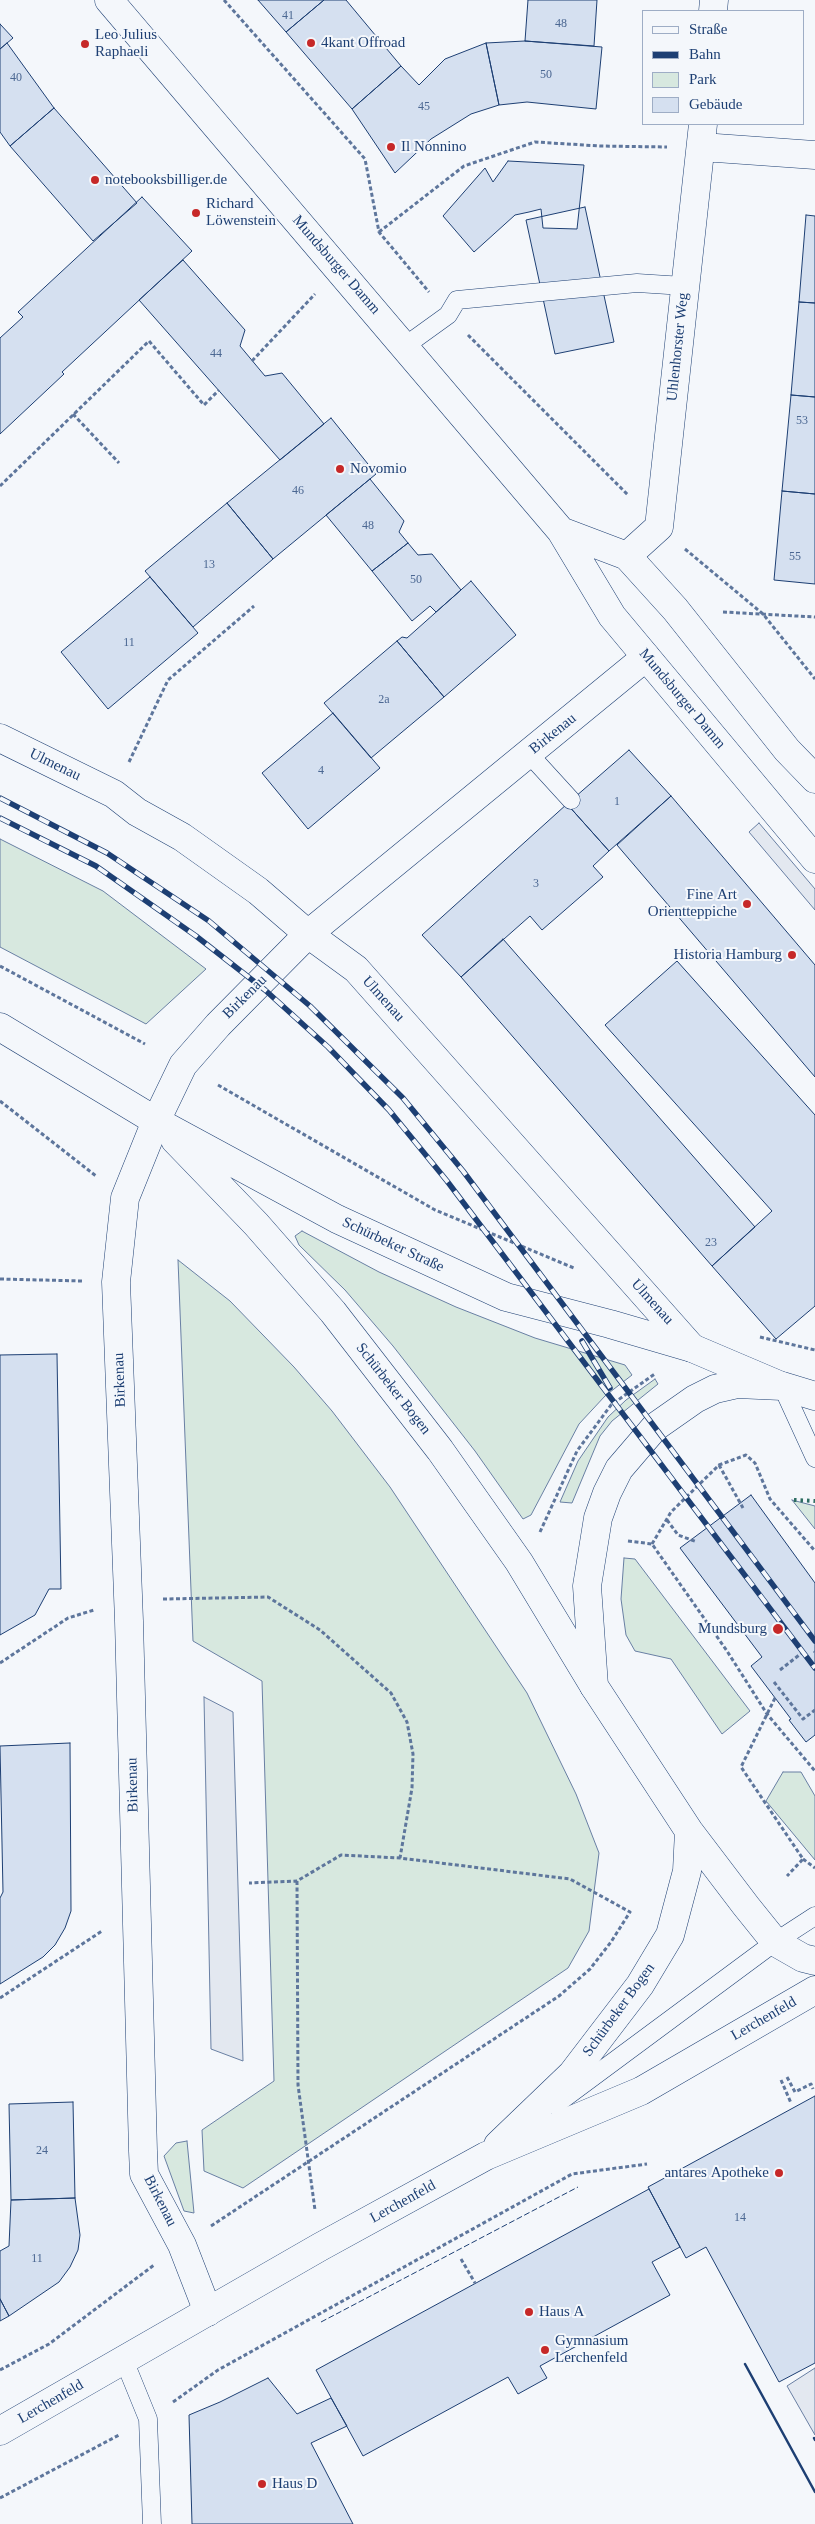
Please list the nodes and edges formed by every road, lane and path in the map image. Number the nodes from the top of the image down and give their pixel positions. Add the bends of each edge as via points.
1 (109, 0) edge
2 (224, 0) edge
3 (702, 135) edge
4 (815, 155) edge
5 (379, 232) junction
6 (339, 269) junction
7 (684, 286) junction
8 (448, 315) junction
9 (405, 346) junction
10 (252, 361) dead end
11 (218, 390) dead end
12 (73, 414) junction
13 (119, 463) dead end
14 (0, 486) edge
15 (659, 528) junction
16 (561, 531) junction
17 (627, 556) junction
18 (254, 606) dead end
19 (675, 610) junction
20 (763, 614) junction
21 (815, 617) edge
22 (646, 657) junction
23 (815, 679) edge
24 (0, 738) edge
25 (529, 754) junction
26 (815, 779) edge
27 (114, 794) junction
28 (571, 800) dead end
29 (815, 859) edge
30 (308, 934) junction
31 (0, 966) edge
32 (0, 1027) edge
33 (146, 1044) dead end
34 (218, 1085) dead end
35 (0, 1101) edge
36 (156, 1121) junction
37 (125, 1198) junction
38 (575, 1269) dead end
39 (0, 1280) edge
40 (116, 1282) junction
41 (692, 1348) junction
42 (782, 1386) junction
43 (815, 1396) edge
44 (815, 1458) edge
45 (719, 1465) junction
46 (742, 1508) dead end
47 (667, 1520) junction
48 (627, 1541) dead end
49 (697, 1542) dead end
50 (652, 1544) junction
51 (815, 1551) edge
52 (128, 1600) junction
53 (803, 1652) dead end
54 (0, 1663) edge
55 (780, 1670) dead end
56 (774, 1682) dead end
57 (594, 1686) junction
58 (775, 1698) dead end
59 (815, 1710) edge
60 (767, 1714) junction
61 (815, 1771) edge
62 (689, 1831) junction
63 (400, 1858) junction
64 (804, 1858) junction
65 (815, 1868) edge
66 (787, 1876) dead end
67 (297, 1881) junction
68 (249, 1883) dead end
69 (136, 1909) junction
70 (815, 1916) edge
71 (775, 1942) junction
72 (815, 1961) edge
73 (815, 1990) edge
74 (0, 1998) edge
75 (787, 2077) dead end
76 (782, 2080) dead end
77 (813, 2089) dead end
78 (791, 2103) dead end
79 (486, 2156) junction
80 (308, 2162) junction
81 (647, 2164) dead end
82 (182, 2245) junction
83 (320, 2247) junction
84 (461, 2260) dead end
85 (475, 2284) dead end
86 (208, 2312) junction
87 (124, 2360) junction
88 (0, 2370) edge
89 (148, 2419) junction
90 (0, 2431) edge
91 (0, 2498) edge
92 (152, 2524) edge

1 - 6 main road, Mundsburger Damm
2 - 5 path via 366,159
3 - 4 main road
3 - 5 path via 600,146 535,142 464,166
3 - 7 main road, Uhlenhorster Weg
5 - 8 path
6 - 9 main road, Mundsburger Damm
6 - 10 path
7 - 8 lane via 637,283 458,300
7 - 15 main road, Uhlenhorster Weg
8 - 9 lane
8 - 15 path
9 - 16 main road, Mundsburger Damm
11 - 12 path via 204,405 149,341
12 - 13 path
12 - 14 path
15 - 17 main road
15 - 20 path
16 - 17 main road, Mundsburger Damm
16 - 22 main road, Mundsburger Damm via 612,616
17 - 19 main road, Mundsburger Damm
18 - 27 path via 168,680
19 - 20 path
19 - 26 main road, Mundsburger Damm
20 - 21 path
20 - 23 path
22 - 25 main road, Birkenau
22 - 29 main road, Mundsburger Damm
24 - 27 main road, Ulmenau
25 - 28 lane
25 - 30 main road, Birkenau
27 - 30 main road, Ulmenau via 258,891
30 - 36 main road, Birkenau via 183,1065
30 - 41 main road, Ulmenau via 356,969
31 - 33 path
32 - 36 main road, Schürbeker Straße
34 - 38 path via 435,1210
35 - 37 path
36 - 37 main road, Birkenau
36 - 41 main road, Schürbeker Straße via 337,1219 506,1298
36 - 57 main road, Schürbeker Bogen via 256,1224 375,1366 440,1450 518,1562
37 - 40 main road, Birkenau
39 - 40 path
40 - 52 main road, Birkenau
41 - 42 main road, Schürbeker Straße
42 - 43 main road, Schürbeker Straße
42 - 44 lane
42 - 57 main road, Schürbeker Bogen via 737,1384 715,1389 655,1428 620,1469 598,1518 587,1586
45 - 46 path
45 - 47 path
45 - 51 path via 746,1456 755,1463 770,1499
47 - 49 path via 678,1535
47 - 50 path
48 - 50 path
50 - 60 path
52 - 54 path via 68,1618
52 - 63 path via 268,1597 320,1630 391,1693 407,1722 412,1754 412,1788
52 - 69 main road, Birkenau
53 - 55 path
56 - 59 path via 804,1719
57 - 62 main road, Schürbeker Bogen
58 - 60 path
60 - 61 path
60 - 64 path via 741,1767
62 - 71 main road, Schürbeker Bogen
62 - 79 main road, Schürbeker Bogen via 687,1871 670,1935 640,1985 572,2074
63 - 67 path via 341,1855
63 - 80 path via 570,1879 630,1912 590,1969 560,1996
64 - 65 path
64 - 66 path
67 - 68 path
67 - 80 path via 298,2085
69 - 74 path
69 - 82 main road, Birkenau via 144,2174
70 - 71 lane
71 - 72 main road, Schürbeker Bogen
71 - 79 lane
73 - 79 main road, Lerchenfeld via 641,2091
75 - 77 path via 795,2092 811,2084
76 - 78 path
79 - 83 main road, Lerchenfeld
80 - 82 path
80 - 83 path
81 - 89 path via 572,2174 218,2370
82 - 86 main road, Birkenau
82 - 88 path via 49,2344
83 - 86 main road, Lerchenfeld
84 - 85 path
86 - 87 main road, Lerchenfeld
87 - 89 lane
87 - 90 main road, Lerchenfeld
89 - 91 path
89 - 92 lane

